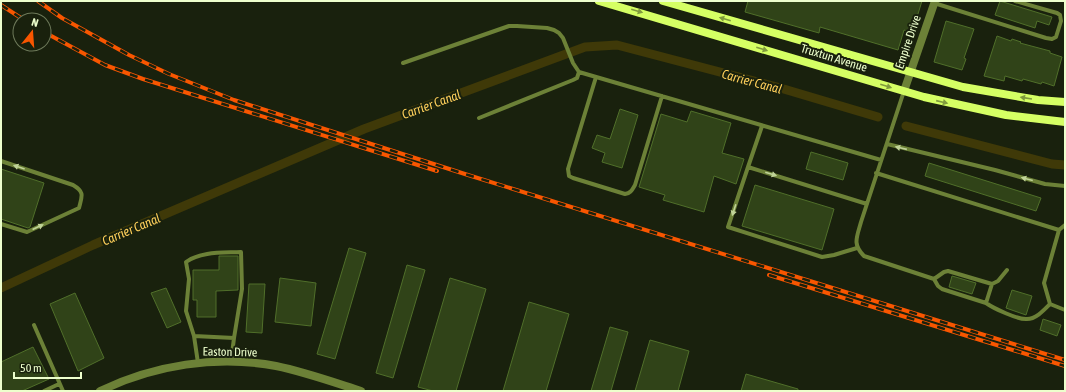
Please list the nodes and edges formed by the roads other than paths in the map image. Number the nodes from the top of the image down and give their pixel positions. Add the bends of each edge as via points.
1 (599, 1) edge
2 (663, 1) edge
3 (1015, 1) edge
4 (934, 2) edge
5 (403, 63) dead end
6 (579, 72) junction
7 (911, 72) junction
8 (596, 77) junction
9 (904, 91) junction
10 (662, 96) junction
11 (1065, 102) edge
12 (479, 118) dead end
13 (1065, 122) edge
14 (762, 126) junction
15 (887, 144) junction
16 (881, 160) junction
17 (1, 161) edge
18 (748, 167) junction
19 (876, 173) junction
20 (1065, 186) edge
21 (867, 204) junction
22 (1, 224) edge
23 (1065, 225) edge
24 (1059, 230) junction
25 (857, 248) junction
26 (1007, 270) dead end
27 (934, 279) junction
28 (992, 284) junction
29 (986, 303) junction
30 (1050, 304) junction
31 (1065, 310) edge
32 (34, 325) dead end
33 (194, 336) junction
34 (234, 338) junction
35 (231, 362) junction
36 (198, 363) junction
37 (59, 384) junction
38 (44, 391) edge
39 (63, 391) edge
40 (100, 391) edge
41 (361, 391) edge

1 -> 9 main road, Truxtun Avenue
7 -> 2 main road, Truxtun Avenue
3 - 4 lane via 1060,15 1061,21 1056,37 1046,38
4 - 7 street, Empire Drive
5 - 6 lane via 509,26 554,30 563,38
6 - 8 lane
6 - 12 lane via 573,80
7 - 9 street, Empire Drive
11 -> 7 main road, Truxtun Avenue via 964,87
8 - 10 lane
8 - 10 lane via 568,173 573,178 625,194 629,194 635,185
9 -> 13 main road, Truxtun Avenue via 965,107
9 - 15 lane
10 - 14 lane
14 - 16 lane
14 - 18 lane
15 - 16 lane
20 -> 15 lane via 1045,184
16 - 19 lane
22 -> 17 lane via 27,232 79,208 82,196 80,189 73,185
18 -> 21 lane
18 -> 25 lane via 728,227 822,257
19 - 21 lane
19 - 24 lane
21 - 25 lane via 856,243
23 - 24 lane
24 - 30 lane via 1044,282
25 - 27 lane via 864,256
26 - 28 lane
27 - 28 lane via 948,271
27 - 29 lane via 942,289
28 - 29 lane
29 - 30 lane via 999,311 1026,319 1038,315
30 - 31 lane
32 - 37 lane
33 - 34 lane
33 - 34 lane via 186,310 186,262 193,257 241,252 242,289
33 - 36 lane
34 - 35 lane
35 - 36 street, Easton Drive
35 - 41 street, Easton Drive via 275,366
36 - 40 street, Easton Drive via 151,372
37 - 38 lane
37 - 39 lane

